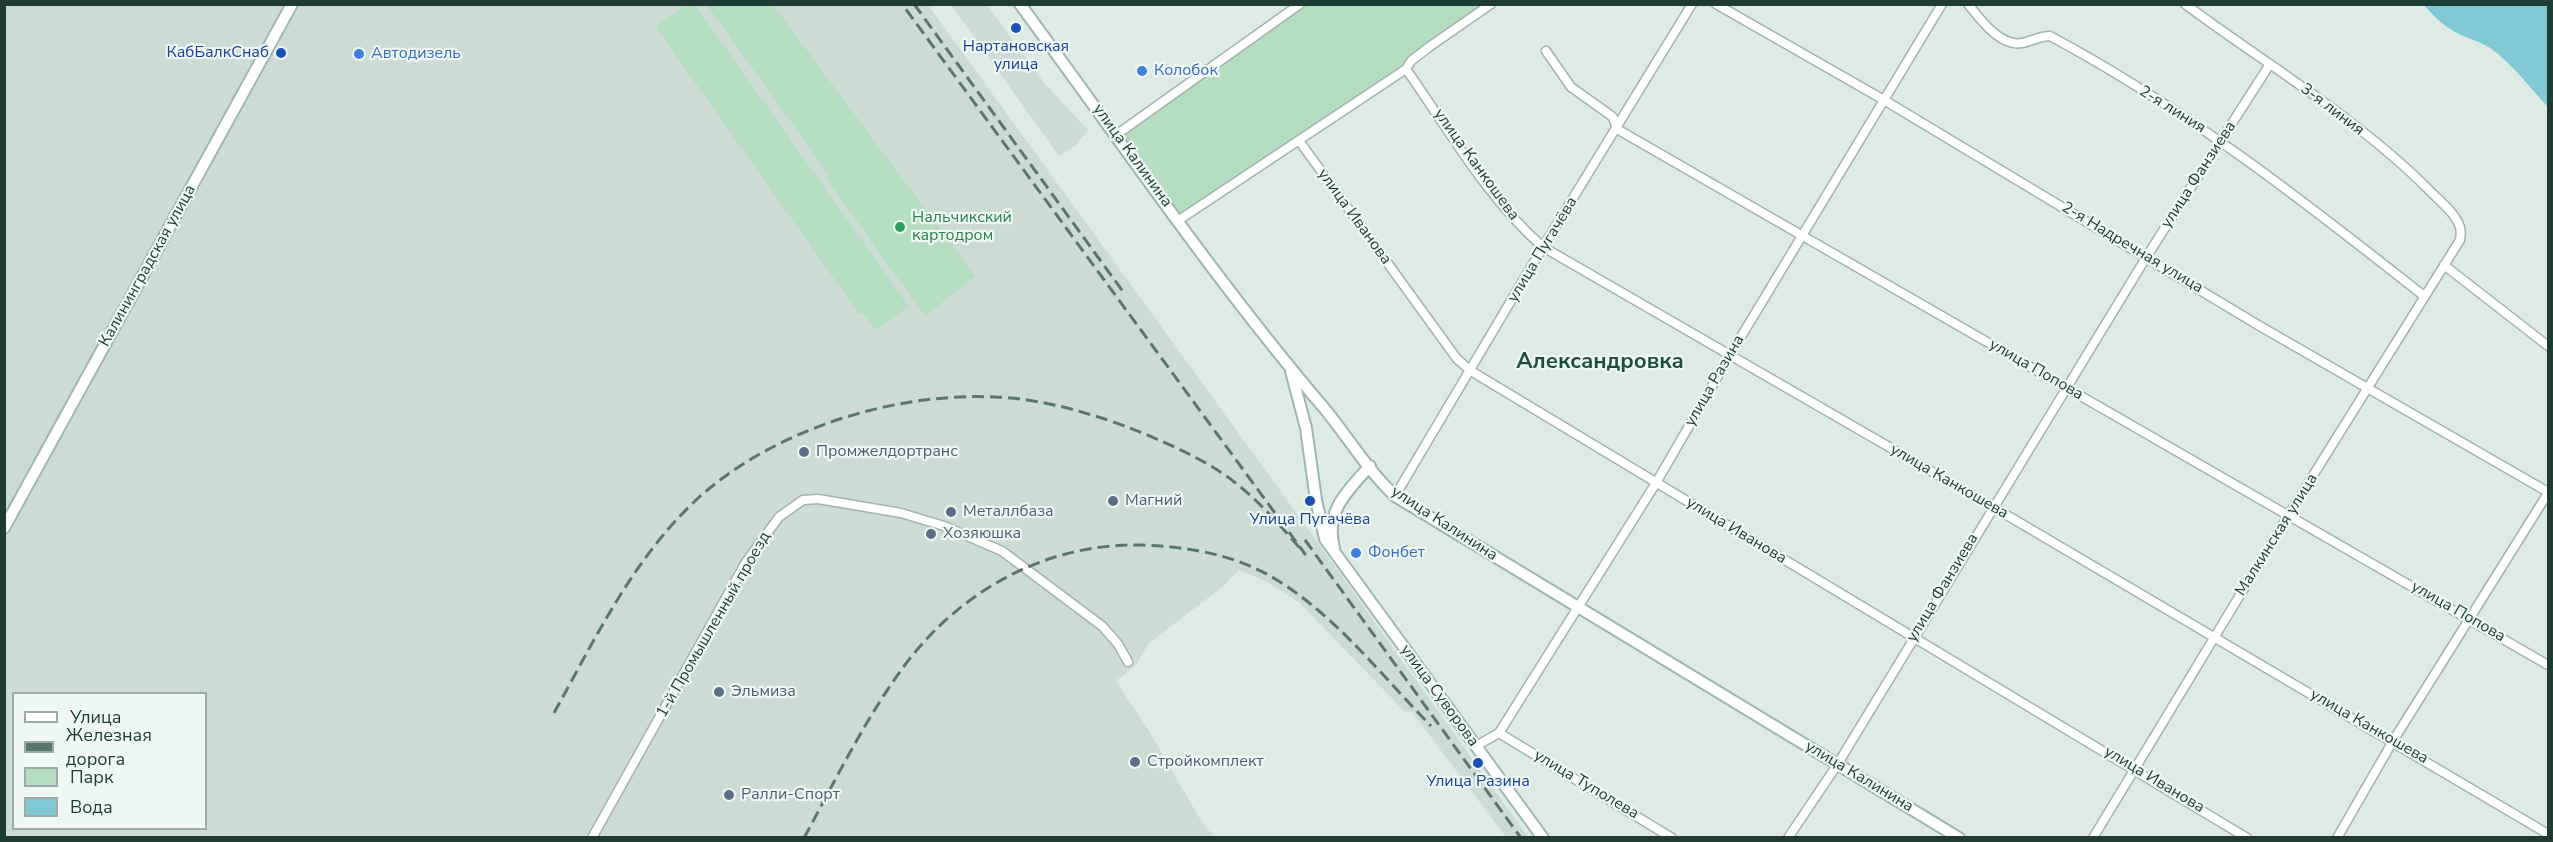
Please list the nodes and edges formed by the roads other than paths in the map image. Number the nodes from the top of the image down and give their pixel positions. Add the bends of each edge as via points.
1 (292, 4) edge
2 (1020, 4) edge
3 (1300, 4) edge
4 (1491, 4) edge
5 (1692, 4) edge
6 (1716, 4) edge
7 (1942, 4) edge
8 (1968, 4) edge
9 (2185, 4) edge
10 (1546, 51) dead end
11 (2271, 64) junction
12 (1406, 69) junction
13 (1884, 100) junction
14 (1617, 129) junction
15 (1116, 135) junction
16 (2221, 141) junction
17 (1300, 142) junction
18 (1179, 220) junction
19 (2461, 234) joint
20 (1802, 237) junction
21 (1543, 247) junction
22 (2147, 256) junction
23 (2444, 265) junction
24 (2424, 296) junction
25 (2548, 346) edge
26 (1730, 355) junction
27 (1291, 368) junction
28 (1471, 370) junction
29 (2067, 388) junction
30 (2368, 389) junction
31 (1370, 466) junction
32 (1656, 483) junction
33 (2548, 493) edge
34 (1395, 496) junction
35 (1993, 507) junction
36 (2289, 514) junction
37 (4, 528) edge
38 (1335, 554) junction
39 (1577, 607) junction
40 (2470, 618) junction
41 (1914, 636) junction
42 (2214, 637) junction
43 (1128, 662) dead end
44 (2548, 665) edge
45 (1499, 733) junction
46 (2393, 741) junction
47 (1476, 746) junction
48 (1838, 765) junction
49 (2136, 768) junction
50 (2548, 834) edge
51 (592, 837) edge
52 (1543, 837) edge
53 (1672, 837) edge
54 (1788, 837) edge
55 (1959, 837) edge
56 (2093, 837) edge
57 (2247, 837) edge
58 (2337, 837) edge

1 - 37 street, Калининградская улица
2 - 15 street, улица Калинина
3 - 15 street
4 - 12 street via 1429,47
5 - 14 street, улица Пугачёва
6 - 13 street, 2-я Надречная улица
7 - 13 street, улица Разина
8 - 16 street, 2-я линия via 1986,26 2008,41 2020,43 2050,36
9 - 11 street, 3-я линия
10 - 14 street, улица Попова via 1571,87 1613,117
11 - 16 street, улица Фанзиева
11 - 19 street, 3-я линия via 2402,162 2449,210 2460,225
12 - 17 street
12 - 21 street, улица Канкошева via 1487,185
13 - 20 street, улица Разина
13 - 22 street, 2-я Надречная улица
14 - 20 street, улица Попова
14 - 21 street, улица Пугачёва
15 - 18 street, улица Калинина
16 - 22 street, улица Фанзиева
16 - 24 street, 2-я линия
17 - 18 street
17 - 28 street, улица Иванова via 1456,359
18 - 27 street, улица Калинина
19 - 23 street, Малкинская улица
20 - 26 street, улица Разина
20 - 29 street, улица Попова
21 - 26 street, улица Канкошева
21 - 28 street, улица Пугачёва
22 - 29 street, улица Фанзиева
22 - 30 street, 2-я Надречная улица
23 - 24 street, Малкинская улица
23 - 25 street
24 - 30 street, Малкинская улица
26 - 32 street, улица Разина
26 - 35 street, улица Канкошева
27 - 31 street, улица Калинина
27 - 38 street, улица Суворова via 1306,428 1322,531
28 - 32 street, улица Иванова
28 - 34 street, улица Пугачёва
29 - 35 street, улица Фанзиева
29 - 36 street, улица Попова
30 - 33 street, 2-я Надречная улица
30 - 36 street, Малкинская улица
31 - 34 street, улица Калинина
31 - 38 street via 1341,498 1335,511 1331,539
32 - 39 street, улица Разина
32 - 41 street, улица Иванова
33 - 40 street
34 - 39 street, улица Калинина
35 - 41 street, улица Фанзиева
35 - 42 street, улица Канкошева
36 - 40 street, улица Попова
36 - 42 street, Малкинская улица
38 - 47 street, улица Суворова
39 - 45 street, улица Разина
39 - 48 street, улица Калинина
40 - 44 street, улица Попова
40 - 46 street
41 - 48 street, улица Фанзиева
41 - 49 street, улица Иванова
42 - 46 street, улица Канкошева
42 - 49 street, Малкинская улица
43 - 51 street, 1-й Промышленный проезд via 1102,626 995,547 901,513 803,500 779,517 746,562
45 - 47 street, улица Разина
45 - 53 street, улица Туполева
46 - 50 street, улица Канкошева
46 - 58 street
47 - 52 street, улица Суворова
48 - 54 street, улица Фанзиева
48 - 55 street, улица Калинина
49 - 56 street, Малкинская улица
49 - 57 street, улица Иванова

